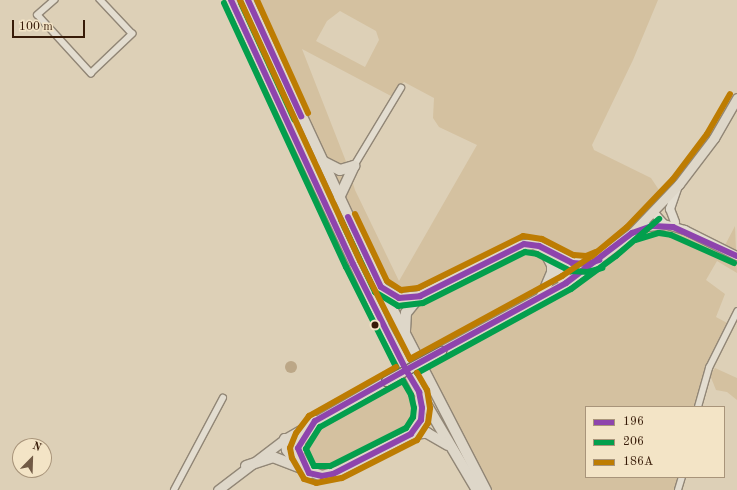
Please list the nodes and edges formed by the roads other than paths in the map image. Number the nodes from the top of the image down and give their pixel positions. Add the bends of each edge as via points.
1 (55, 0) edge
2 (100, 0) edge
3 (231, 0) edge
4 (248, 0) edge
5 (401, 88) dead end
6 (737, 98) edge
7 (321, 161) junction
8 (354, 166) junction
9 (679, 184) junction
10 (338, 198) junction
11 (654, 213) junction
12 (672, 224) junction
13 (632, 233) junction
14 (549, 256) junction
15 (737, 256) edge
16 (597, 262) junction
17 (566, 283) junction
18 (380, 287) junction
19 (420, 296) junction
20 (542, 296) junction
21 (737, 312) edge
22 (406, 336) junction
23 (419, 392) junction
24 (223, 398) dead end
25 (698, 406) edge
26 (315, 421) junction
27 (411, 434) junction
28 (285, 439) junction
29 (451, 447) junction
30 (299, 455) junction
31 (246, 466) junction
32 (306, 471) junction
33 (682, 478) edge
34 (174, 490) edge
35 (218, 490) edge
36 (477, 490) edge
37 (486, 490) edge
38 (678, 490) edge

1 - 2 street via 38,15 91,73 132,34
3 - 23 highway via 353,264
4 - 7 highway
5 - 8 street
6 - 9 main road via 714,138
7 - 8 highway via 335,169 344,170
7 - 10 highway
8 - 10 highway
9 - 11 main road
9 - 12 main road via 671,205
10 - 18 highway
11 - 12 main road
11 - 13 main road
12 - 13 main road via 652,226
12 - 15 main road
13 - 16 main road
14 - 16 highway via 572,263
14 - 17 highway via 564,271
14 - 19 highway via 534,244 518,246
14 - 20 highway via 552,273
16 - 17 main road
17 - 20 main road
18 - 19 highway via 399,298
18 - 22 highway
19 - 22 highway via 406,313
20 - 26 main road, bridge
21 - 25 street via 709,368
22 - 37 highway
23 - 27 highway via 422,415
23 - 29 highway
24 - 34 street
26 - 28 main road
26 - 30 highway via 300,442
27 - 29 highway via 434,436
27 - 32 highway via 333,474 322,476
28 - 30 highway
28 - 31 main road
28 - 32 highway via 287,450
29 - 36 highway
30 - 32 highway
31 - 32 highway via 273,457
31 - 35 main road
33 - 38 street

